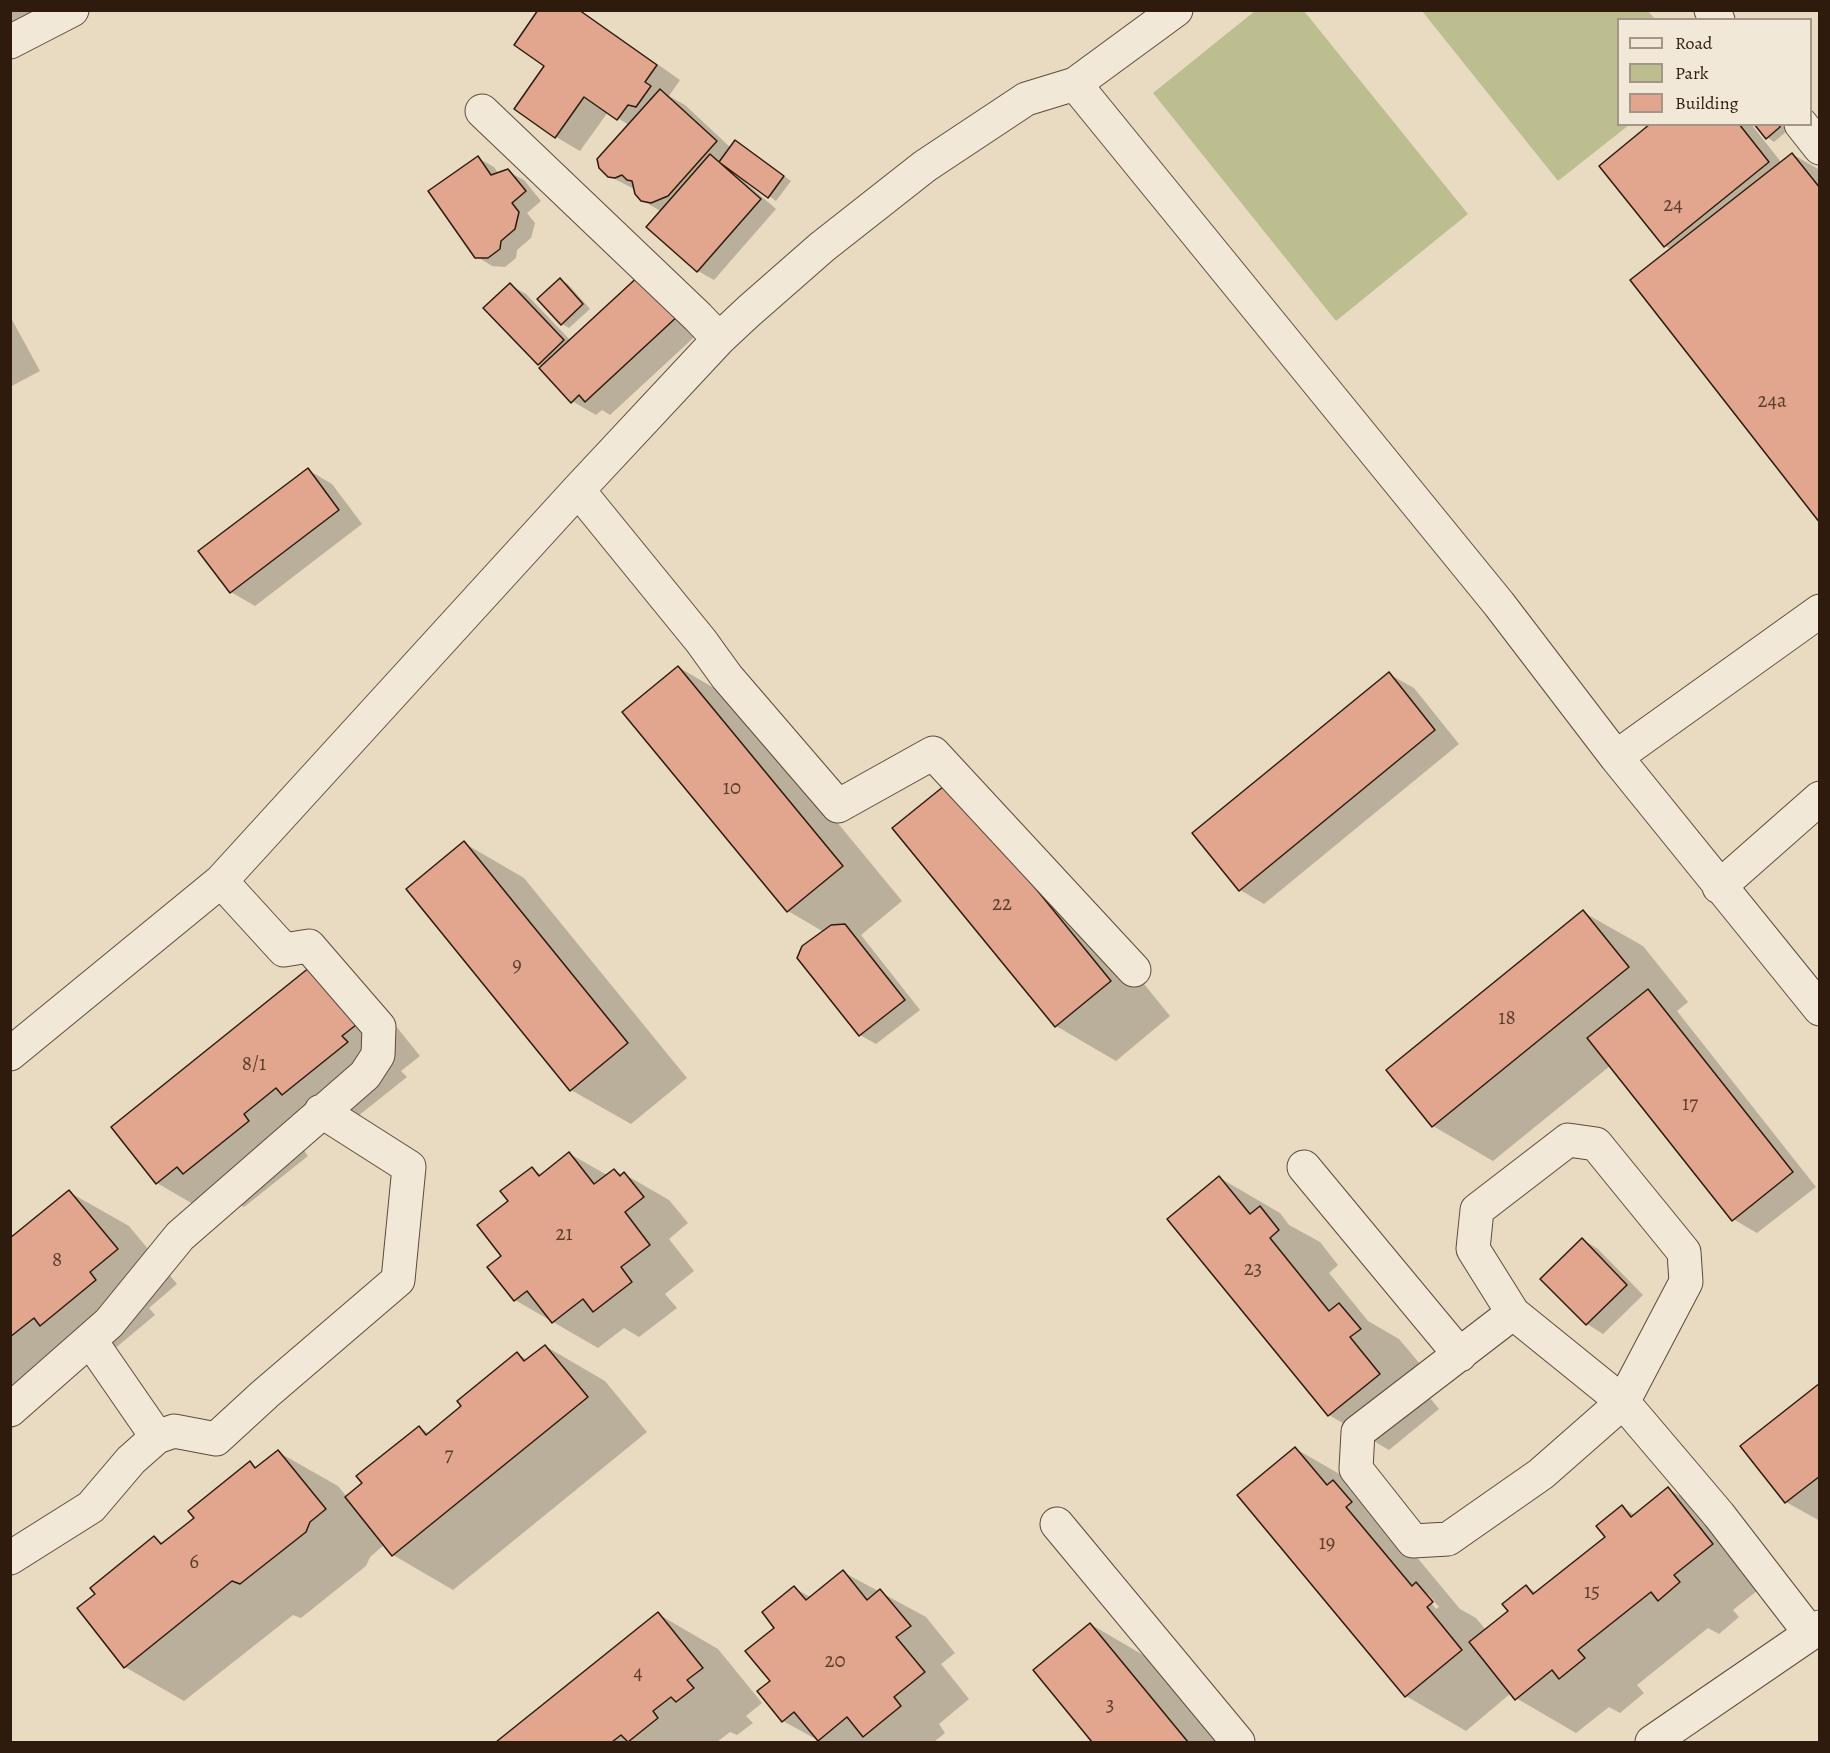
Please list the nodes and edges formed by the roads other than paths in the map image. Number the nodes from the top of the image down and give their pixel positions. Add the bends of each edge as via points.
1 (1176, 10) edge
2 (53, 15) edge
3 (10, 42) edge
4 (1075, 84) junction
5 (482, 111) dead end
6 (1803, 126) edge
7 (1820, 148) edge
8 (719, 339) junction
9 (578, 490) junction
10 (1820, 611) edge
11 (1616, 758) junction
12 (1820, 798) edge
13 (221, 881) junction
14 (1719, 886) junction
15 (1134, 970) dead end
16 (1820, 1009) edge
17 (10, 1054) edge
18 (321, 1111) junction
19 (1304, 1167) dead end
20 (1513, 1312) junction
21 (90, 1340) junction
22 (1460, 1355) junction
23 (1623, 1402) junction
24 (10, 1410) edge
25 (157, 1437) junction
26 (1057, 1524) dead end
27 (10, 1558) edge
28 (1815, 1630) edge
29 (1238, 1743) edge
30 (1652, 1743) edge

1 - 4 street
2 - 3 street
4 - 8 street via 1026,99 925,166 822,247
4 - 11 street via 1499,604
5 - 8 street
6 - 7 street
8 - 9 street
9 - 13 street
9 - 15 street via 727,677 838,806 933,753
10 - 11 street
11 - 14 street
12 - 14 street
13 - 17 street
13 - 18 street via 284,950 309,946 380,1027 378,1055 365,1075
14 - 16 street
18 - 21 street via 180,1236 110,1323
18 - 25 street via 408,1167 398,1280 216,1439 174,1431
19 - 22 street
20 - 22 street
20 - 23 street
20 - 23 street via 1473,1249 1477,1210 1568,1140 1596,1144 1684,1252 1686,1282
21 - 24 street
21 - 25 street
22 - 23 street via 1358,1432 1356,1469 1413,1541 1448,1539 1541,1474
23 - 28 street
25 - 27 street via 131,1460 91,1507
26 - 29 street
28 - 30 street

